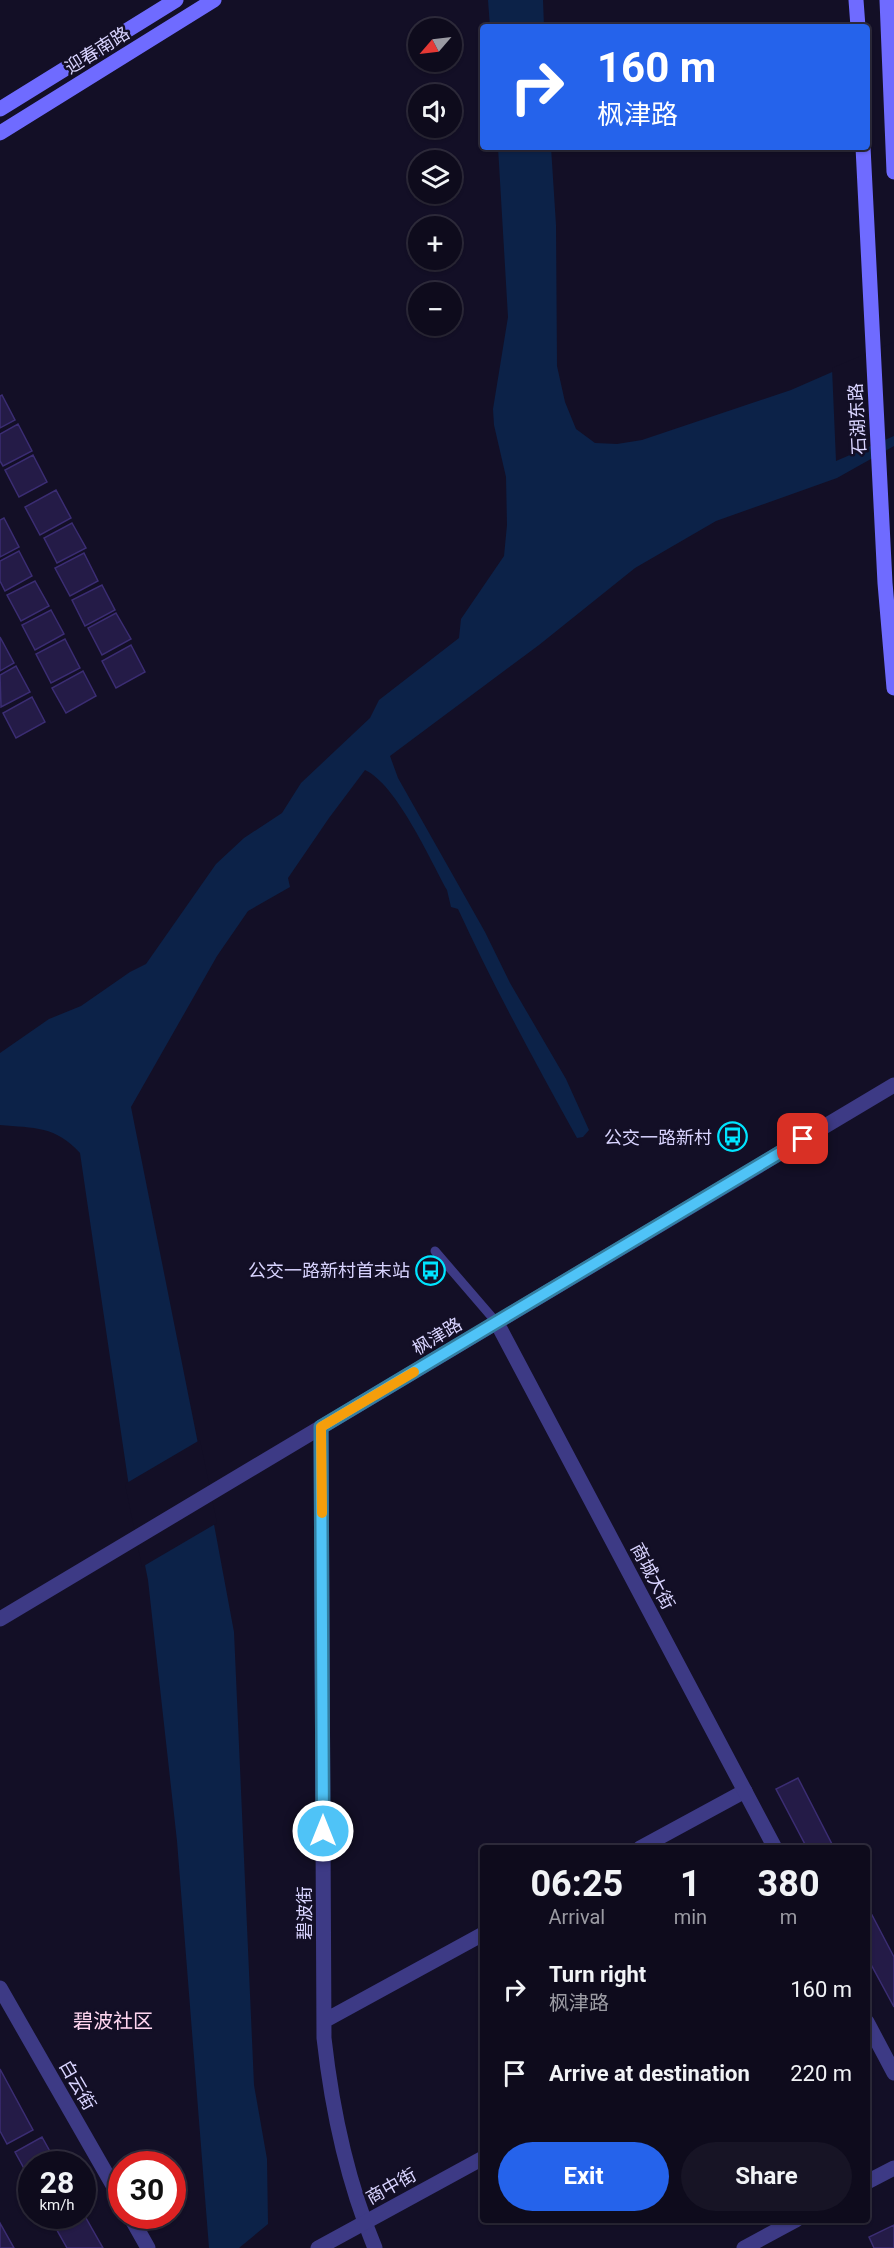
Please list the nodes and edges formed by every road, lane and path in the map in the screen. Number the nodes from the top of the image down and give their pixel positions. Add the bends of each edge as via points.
1 (176, 0) edge
2 (214, 0) edge
3 (856, 0) edge
4 (887, 0) edge
5 (858, 24) edge
6 (0, 109) edge
7 (0, 133) edge
8 (864, 150) edge
9 (894, 153) edge
10 (894, 172) edge
11 (894, 688) edge
12 (894, 1085) edge
13 (435, 1251) dead end
14 (497, 1323) junction
15 (321, 1427) junction
16 (0, 1619) edge
17 (744, 1791) junction
18 (645, 1845) edge
19 (773, 1845) edge
20 (480, 1936) edge
21 (0, 1988) edge
22 (324, 2021) junction
23 (870, 2028) edge
24 (894, 2073) edge
25 (480, 2160) edge
26 (894, 2168) edge
27 (108, 2177) edge
28 (870, 2180) edge
29 (364, 2223) junction
30 (790, 2223) edge
31 (137, 2229) edge
32 (148, 2248) edge
33 (318, 2248) edge
34 (375, 2248) edge
35 (744, 2248) edge

1 - 6 main road, 迎春南路
2 - 7 main road, 迎春南路
3 - 5 main road
4 - 9 main road
8 - 11 main road, 石湖东路 via 885,583
9 - 10 main road
12 - 14 street, 枫津路
13 - 14 lane
14 - 15 street, 枫津路
14 - 17 street, 商城大街
15 - 16 street, 枫津路
15 - 22 street, 碧波街
17 - 18 street
17 - 19 street, 商城大街
20 - 22 street
21 - 27 street, 白云街
22 - 29 street, 碧波街 via 328,2081 351,2186
23 - 24 street
25 - 29 street, 商中街
26 - 28 street
29 - 33 street, 商中街
29 - 34 street, 碧波街
30 - 35 street
31 - 32 street

